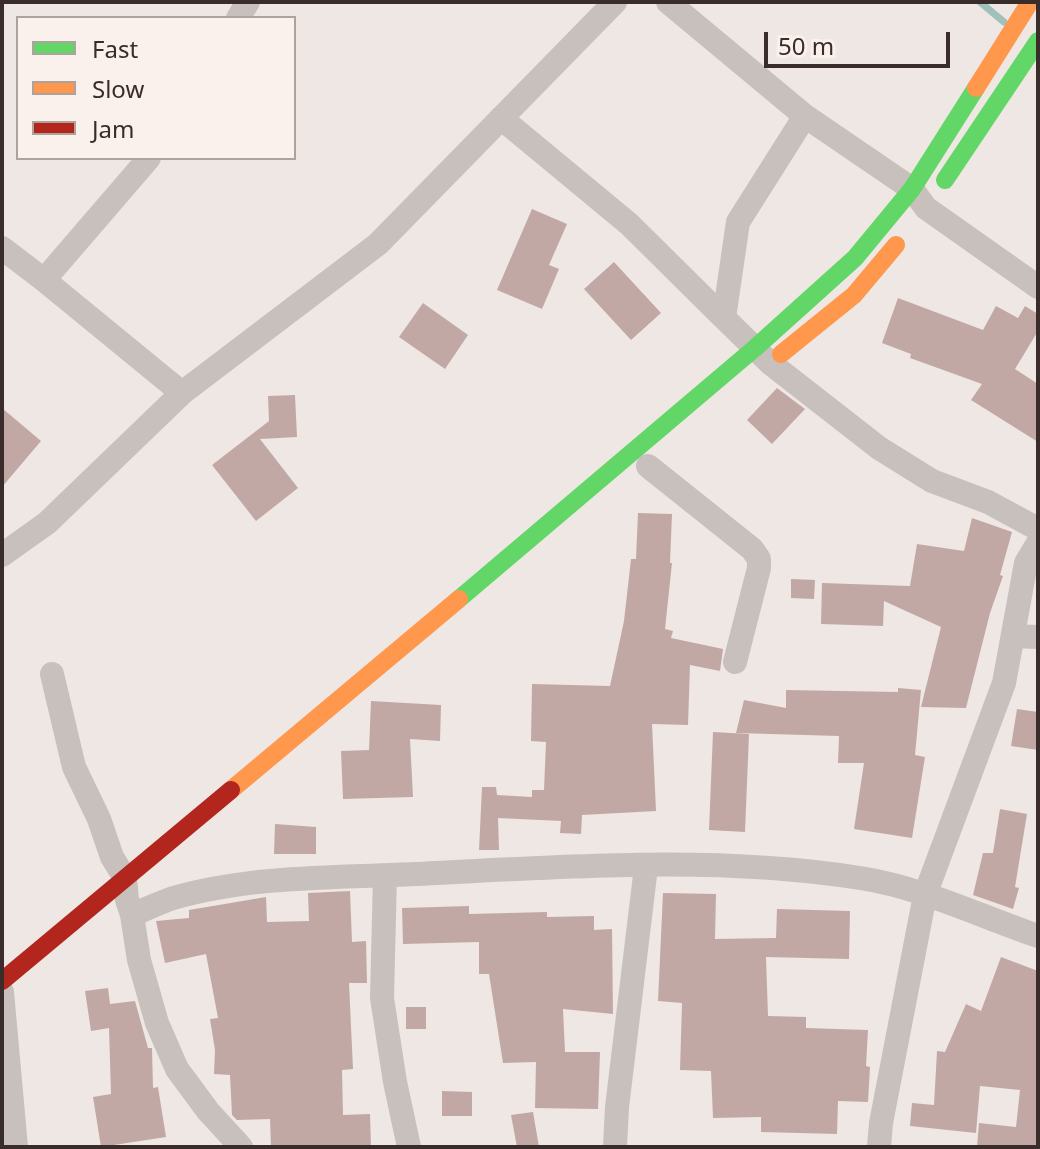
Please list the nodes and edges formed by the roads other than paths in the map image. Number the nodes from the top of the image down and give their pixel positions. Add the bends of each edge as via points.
1 (615, 2) edge
2 (668, 2) edge
3 (1030, 2) edge
4 (1038, 41) edge
5 (805, 116) junction
6 (501, 118) junction
7 (148, 160) edge
8 (916, 211) junction
9 (2, 248) edge
10 (44, 280) junction
11 (1038, 287) edge
12 (724, 318) junction
13 (762, 361) junction
14 (182, 393) junction
15 (647, 466) dead end
16 (1038, 529) edge
17 (1038, 543) edge
18 (2, 555) edge
19 (1013, 636) junction
20 (1038, 637) edge
21 (735, 662) dead end
22 (52, 674) dead end
23 (369, 698) dead end
24 (646, 867) junction
25 (385, 876) junction
26 (925, 895) junction
27 (128, 898) junction
28 (93, 929) dead end
29 (1038, 936) edge
30 (2, 981) edge
31 (14, 989) edge
32 (2, 1006) edge
33 (16, 1147) edge
34 (241, 1147) edge
35 (409, 1147) edge
36 (615, 1147) edge
37 (879, 1147) edge

1 - 6 street
2 - 5 street
3 - 8 main road
4 - 8 main road
5 - 8 street
5 - 12 street via 738,222
6 - 12 street via 629,224
6 - 14 street via 378,244
7 - 10 street
8 - 11 street
8 - 13 main road via 855,258
8 - 13 main road via 854,295
9 - 10 street
10 - 14 street
12 - 13 street
13 - 16 street via 932,481
13 - 27 main road via 402,648
14 - 18 street via 47,523
15 - 21 street via 759,559
17 - 19 street via 1026,563
19 - 20 street
19 - 26 street via 1004,683
22 - 27 street via 74,767
23 - 27 main road
24 - 25 street
24 - 26 street via 748,865 863,878
24 - 36 street
25 - 27 street via 289,880 176,897
25 - 35 street via 382,998
26 - 29 street
26 - 37 street
27 - 28 main road
27 - 30 main road
27 - 34 street via 157,1023 177,1069
31 - 32 street
32 - 33 street

